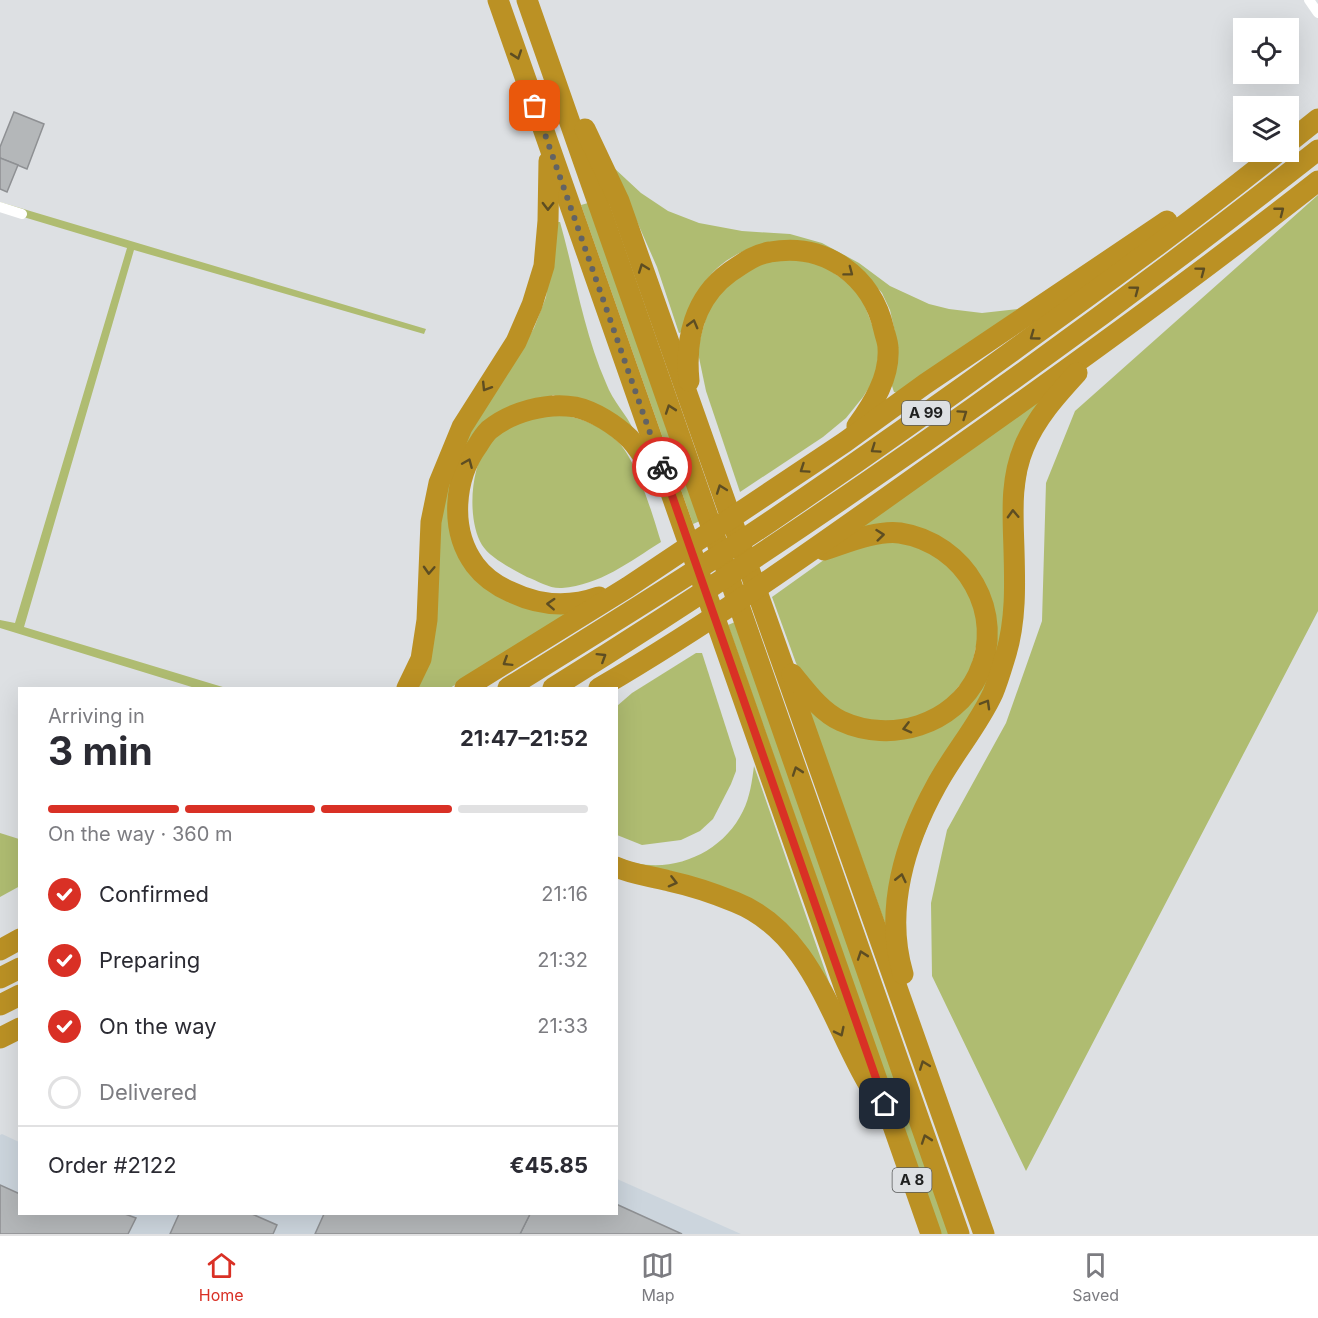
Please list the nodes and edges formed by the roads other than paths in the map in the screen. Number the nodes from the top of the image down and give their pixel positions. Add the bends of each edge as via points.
1 (498, 0) edge
2 (527, 0) edge
3 (1309, 0) edge
4 (1318, 13) edge
5 (552, 70) junction
6 (1318, 119) edge
7 (1299, 134) edge
8 (549, 148) junction
9 (1318, 150) edge
10 (1266, 162) edge
11 (1318, 181) edge
12 (1232, 190) junction
13 (0, 207) edge
14 (22, 214) dead end
15 (1104, 344) junction
16 (691, 403) junction
17 (846, 442) junction
18 (678, 512) junction
19 (804, 556) junction
20 (628, 587) junction
21 (783, 663) junction
22 (407, 687) edge
23 (467, 687) edge
24 (510, 687) edge
25 (555, 687) edge
26 (601, 687) edge
27 (618, 868) edge
28 (18, 940) edge
29 (0, 950) edge
30 (18, 969) edge
31 (0, 978) edge
32 (18, 996) edge
33 (0, 1005) edge
34 (907, 1017) junction
35 (18, 1029) edge
36 (0, 1038) edge
37 (893, 1125) junction
38 (931, 1234) edge
39 (959, 1234) edge
40 (984, 1234) edge

1 -> 8 highway, A 8
2 - 5 highway, A 8
3 - 4 street
16 -> 5 highway via 619,201 583,124
39 -> 5 highway, A 8
6 - 7 highway
8 - 18 highway, A 8
8 -> 22 highway via 544,266 516,342 462,427 439,483 431,522 427,620 421,659
25 -> 9 highway, A 99 via 778,544 1088,325
10 - 12 highway, A 99
15 -> 11 highway
12 - 17 highway via 1201,199 925,384
12 -> 24 highway, A 99 via 941,403 770,521
13 - 14 street
15 - 19 highway
34 -> 15 highway via 912,1002 901,966 896,928 899,883 913,833 936,784 993,692 1007,651 1015,607 1012,505 1023,448 1041,415
16 -> 17 highway via 689,339 694,317 717,281 746,261 768,252 810,252 832,260 868,290 880,312 888,348 883,382
21 -> 16 highway
17 -> 20 highway
20 -> 18 highway via 581,603 549,605 496,585 475,565 464,544 457,514 458,489 469,458 488,431 514,415 543,407 575,407 607,420 630,439
18 - 37 highway, A 8
19 -> 21 highway via 865,537 898,533 927,541 953,557 974,582 985,613 986,644 978,674 961,700 935,720 900,731 863,729 839,720 821,706
19 - 26 highway
20 -> 23 highway
21 - 34 highway
27 -> 37 highway via 738,903 764,918 792,943
28 - 29 highway
30 - 31 highway
32 - 33 highway
40 -> 34 highway
35 - 36 highway
37 - 38 highway, A 8

